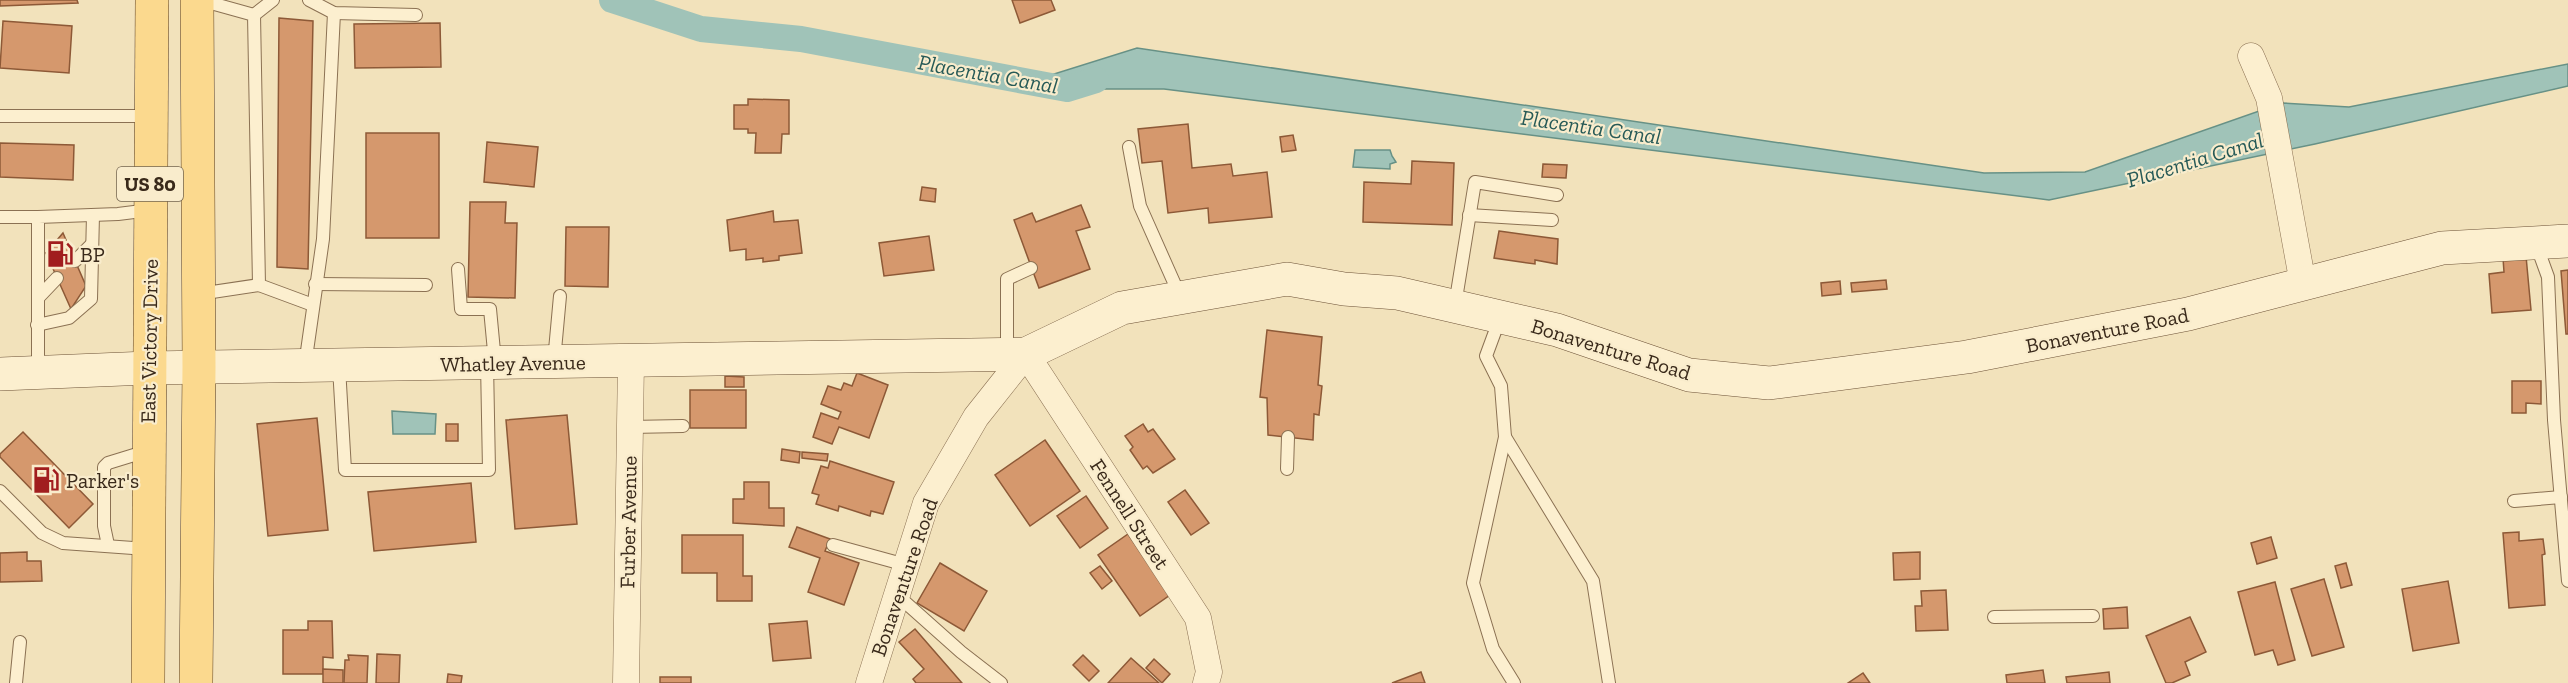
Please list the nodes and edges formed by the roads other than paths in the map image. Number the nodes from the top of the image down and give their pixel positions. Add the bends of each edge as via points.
1 (152, 0) edge
2 (198, 0) edge
3 (273, 0) edge
4 (309, 0) edge
5 (334, 13) junction
6 (254, 15) junction
7 (416, 15) dead end
8 (2251, 56) dead end
9 (0, 116) edge
10 (151, 116) junction
11 (1129, 147) dead end
12 (1557, 195) dead end
13 (150, 210) junction
14 (93, 215) junction
15 (1469, 215) junction
16 (0, 217) edge
17 (38, 217) junction
18 (1552, 220) dead end
19 (2568, 241) edge
20 (2535, 243) junction
21 (92, 244) junction
22 (75, 261) dead end
23 (1031, 268) dead end
24 (458, 269) dead end
25 (57, 278) dead end
26 (315, 284) junction
27 (2303, 284) junction
28 (259, 285) junction
29 (426, 285) dead end
30 (198, 294) junction
31 (560, 296) dead end
32 (1181, 297) junction
33 (38, 298) junction
34 (313, 305) junction
35 (1455, 307) junction
36 (1500, 317) junction
37 (37, 325) junction
38 (1016, 354) junction
39 (630, 361) junction
40 (554, 362) junction
41 (491, 363) junction
42 (339, 365) junction
43 (305, 366) junction
44 (199, 367) junction
45 (148, 368) junction
46 (38, 372) junction
47 (0, 374) edge
48 (683, 426) dead end
49 (630, 427) junction
50 (1288, 437) dead end
51 (1505, 437) junction
52 (148, 450) junction
53 (1287, 470) dead end
54 (0, 491) edge
55 (2561, 497) junction
56 (2514, 501) dead end
57 (108, 545) junction
58 (833, 545) dead end
59 (148, 549) junction
60 (906, 565) junction
61 (2568, 581) edge
62 (897, 595) junction
63 (2093, 616) dead end
64 (1994, 617) dead end
65 (20, 642) dead end
66 (16, 683) edge
67 (148, 683) edge
68 (196, 683) edge
69 (626, 683) edge
70 (869, 683) edge
71 (1001, 683) edge
72 (1206, 683) edge
73 (1514, 683) edge
74 (1609, 683) edge

1 - 10 main road, East Victory Drive / US 80
2 - 6 lane
2 - 30 main road, US 80
3 - 6 lane
4 - 5 lane
5 - 7 lane
5 - 26 lane via 323,239
6 - 28 lane
8 - 27 street via 2269,98
9 - 10 lane
10 - 13 main road, East Victory Drive / US 80
11 - 32 lane via 1140,206
12 - 15 lane via 1474,182
13 - 14 lane
13 - 45 main road, East Victory Drive / US 80
14 - 17 lane
14 - 21 lane
15 - 18 lane
15 - 35 lane
16 - 17 lane
17 - 33 lane
19 - 20 street, Bonaventure Road
20 - 27 street, Bonaventure Road via 2442,248
20 - 55 lane via 2548,277
21 - 22 lane
21 - 37 lane via 91,299 69,318
23 - 38 lane via 1007,279
24 - 41 lane via 461,309 490,309
25 - 33 lane
26 - 29 lane
26 - 34 lane
27 - 36 street, Bonaventure Road via 2188,314 1967,357 1769,383 1689,375 1557,330
28 - 30 lane
28 - 34 lane
30 - 44 main road, US 80
31 - 40 lane
32 - 35 street, Bonaventure Road via 1287,279 1397,293
32 - 38 street, Bonaventure Road via 1122,308
33 - 37 lane
34 - 43 lane
35 - 36 street, Bonaventure Road
36 - 51 lane via 1486,356 1501,386
37 - 46 lane
38 - 39 street, Whatley Avenue
38 - 60 street, Bonaventure Road via 926,503
38 - 72 street, Fennell Street via 1198,618 1209,672
39 - 40 street, Whatley Avenue
39 - 49 street, Furber Avenue
40 - 41 street, Whatley Avenue
41 - 42 street, Whatley Avenue
41 - 42 lane via 489,470 345,470
42 - 43 street, Whatley Avenue
43 - 44 street, Whatley Avenue
44 - 45 street, Whatley Avenue
44 - 68 main road, US 80
45 - 46 street, Whatley Avenue
45 - 52 main road, East Victory Drive / US 80
46 - 47 street, Whatley Avenue
48 - 49 lane
49 - 69 street, Furber Avenue
50 - 53 lane
51 - 73 lane via 1473,583 1493,649
51 - 74 lane via 1593,581
52 - 57 lane via 104,467
52 - 59 main road, East Victory Drive / US 80
54 - 57 lane via 42,533 63,543
55 - 56 lane
55 - 61 lane
57 - 59 lane
58 - 60 lane
59 - 67 main road, East Victory Drive / US 80
60 - 62 street, Bonaventure Road
62 - 70 street, Bonaventure Road
62 - 71 lane
63 - 64 lane
65 - 66 lane

